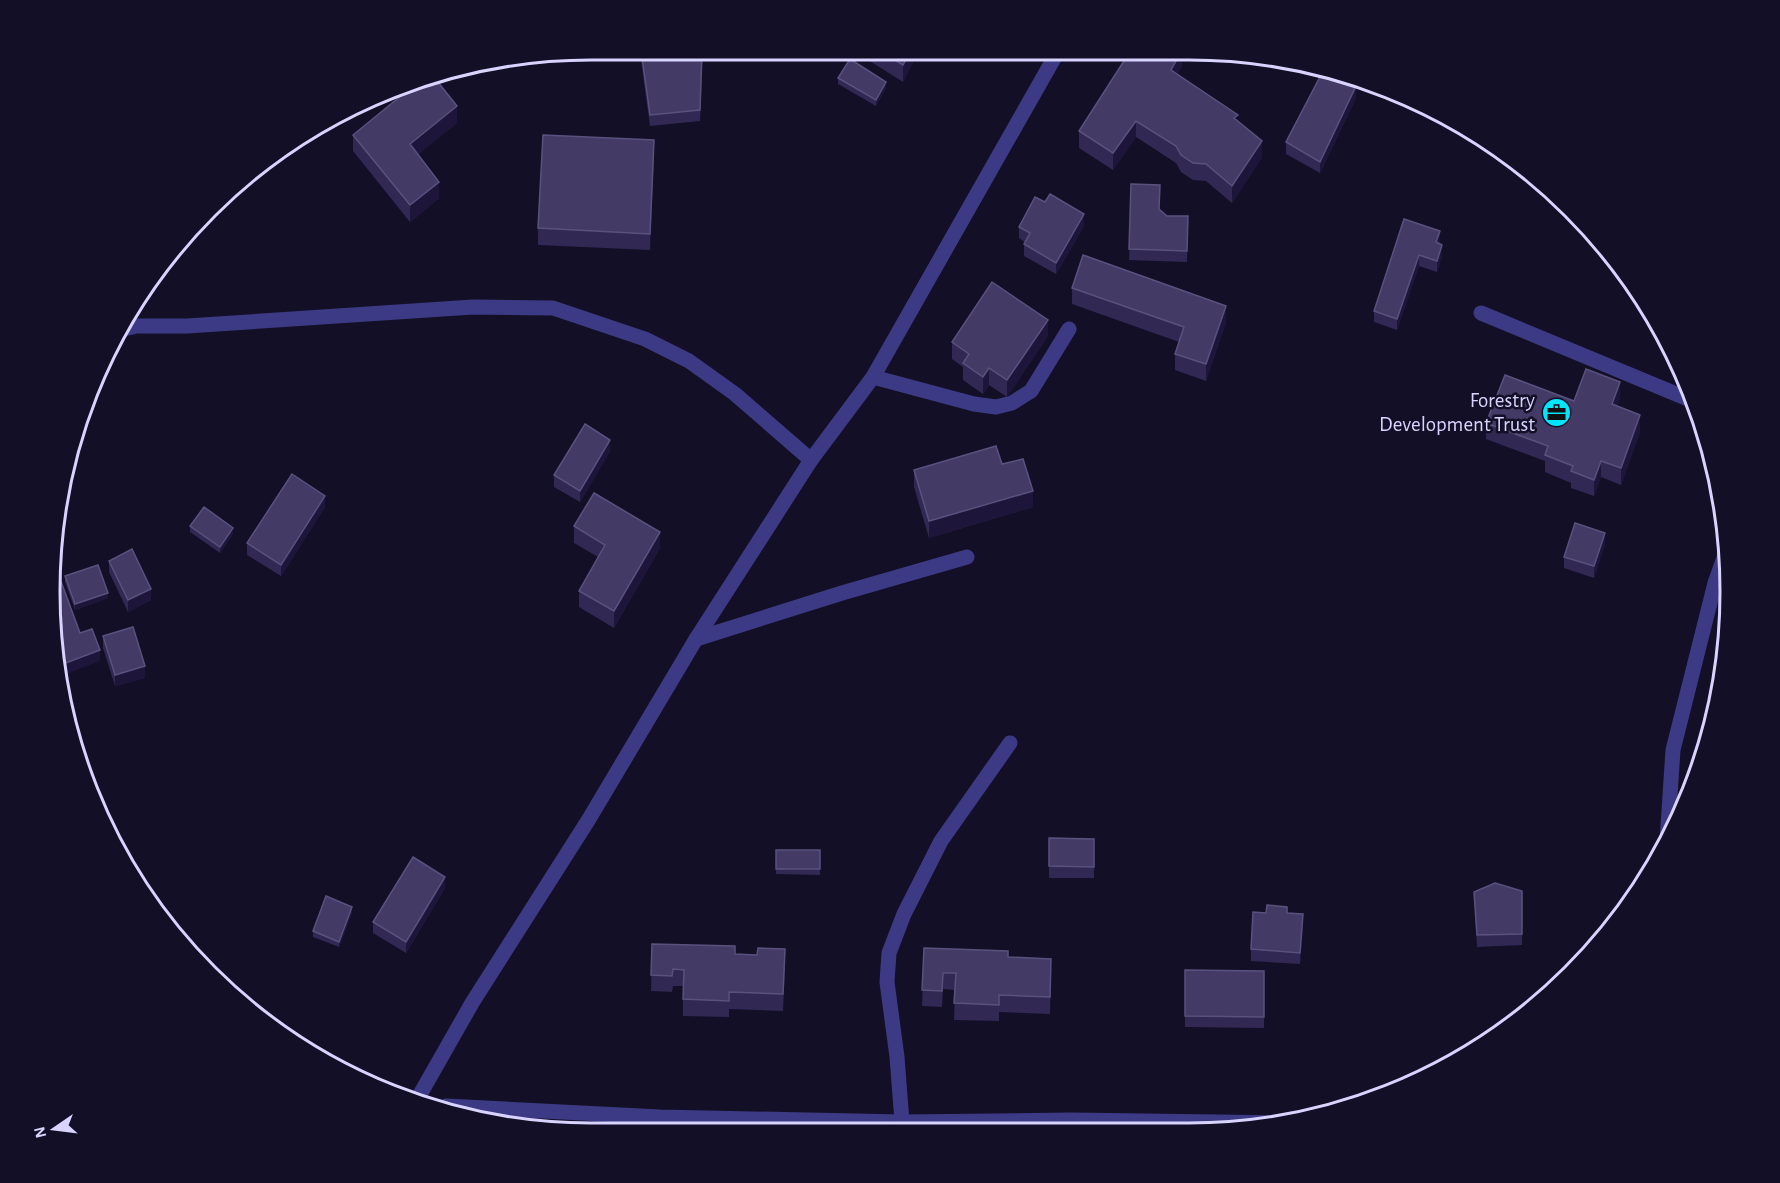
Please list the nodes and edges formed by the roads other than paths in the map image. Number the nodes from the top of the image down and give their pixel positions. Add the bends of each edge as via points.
1 (1053, 60) edge
2 (1481, 313) dead end
3 (130, 327) edge
4 (1069, 329) dead end
5 (873, 377) junction
6 (1683, 397) edge
7 (811, 460) junction
8 (967, 557) dead end
9 (1719, 571) edge
10 (696, 639) junction
11 (1010, 743) dead end
12 (1668, 820) edge
13 (420, 1095) edge
14 (462, 1107) edge
15 (902, 1122) junction
16 (1117, 1123) edge

1 - 5 street
2 - 6 street
3 - 7 street via 473,307 553,308 645,339 689,361 735,394
4 - 5 street via 1032,391 996,407
5 - 7 street
7 - 10 street
8 - 10 street
9 - 12 street via 1673,750
10 - 13 street
11 - 15 street via 941,841 889,953 887,982
14 - 15 street via 660,1117
15 - 16 street

